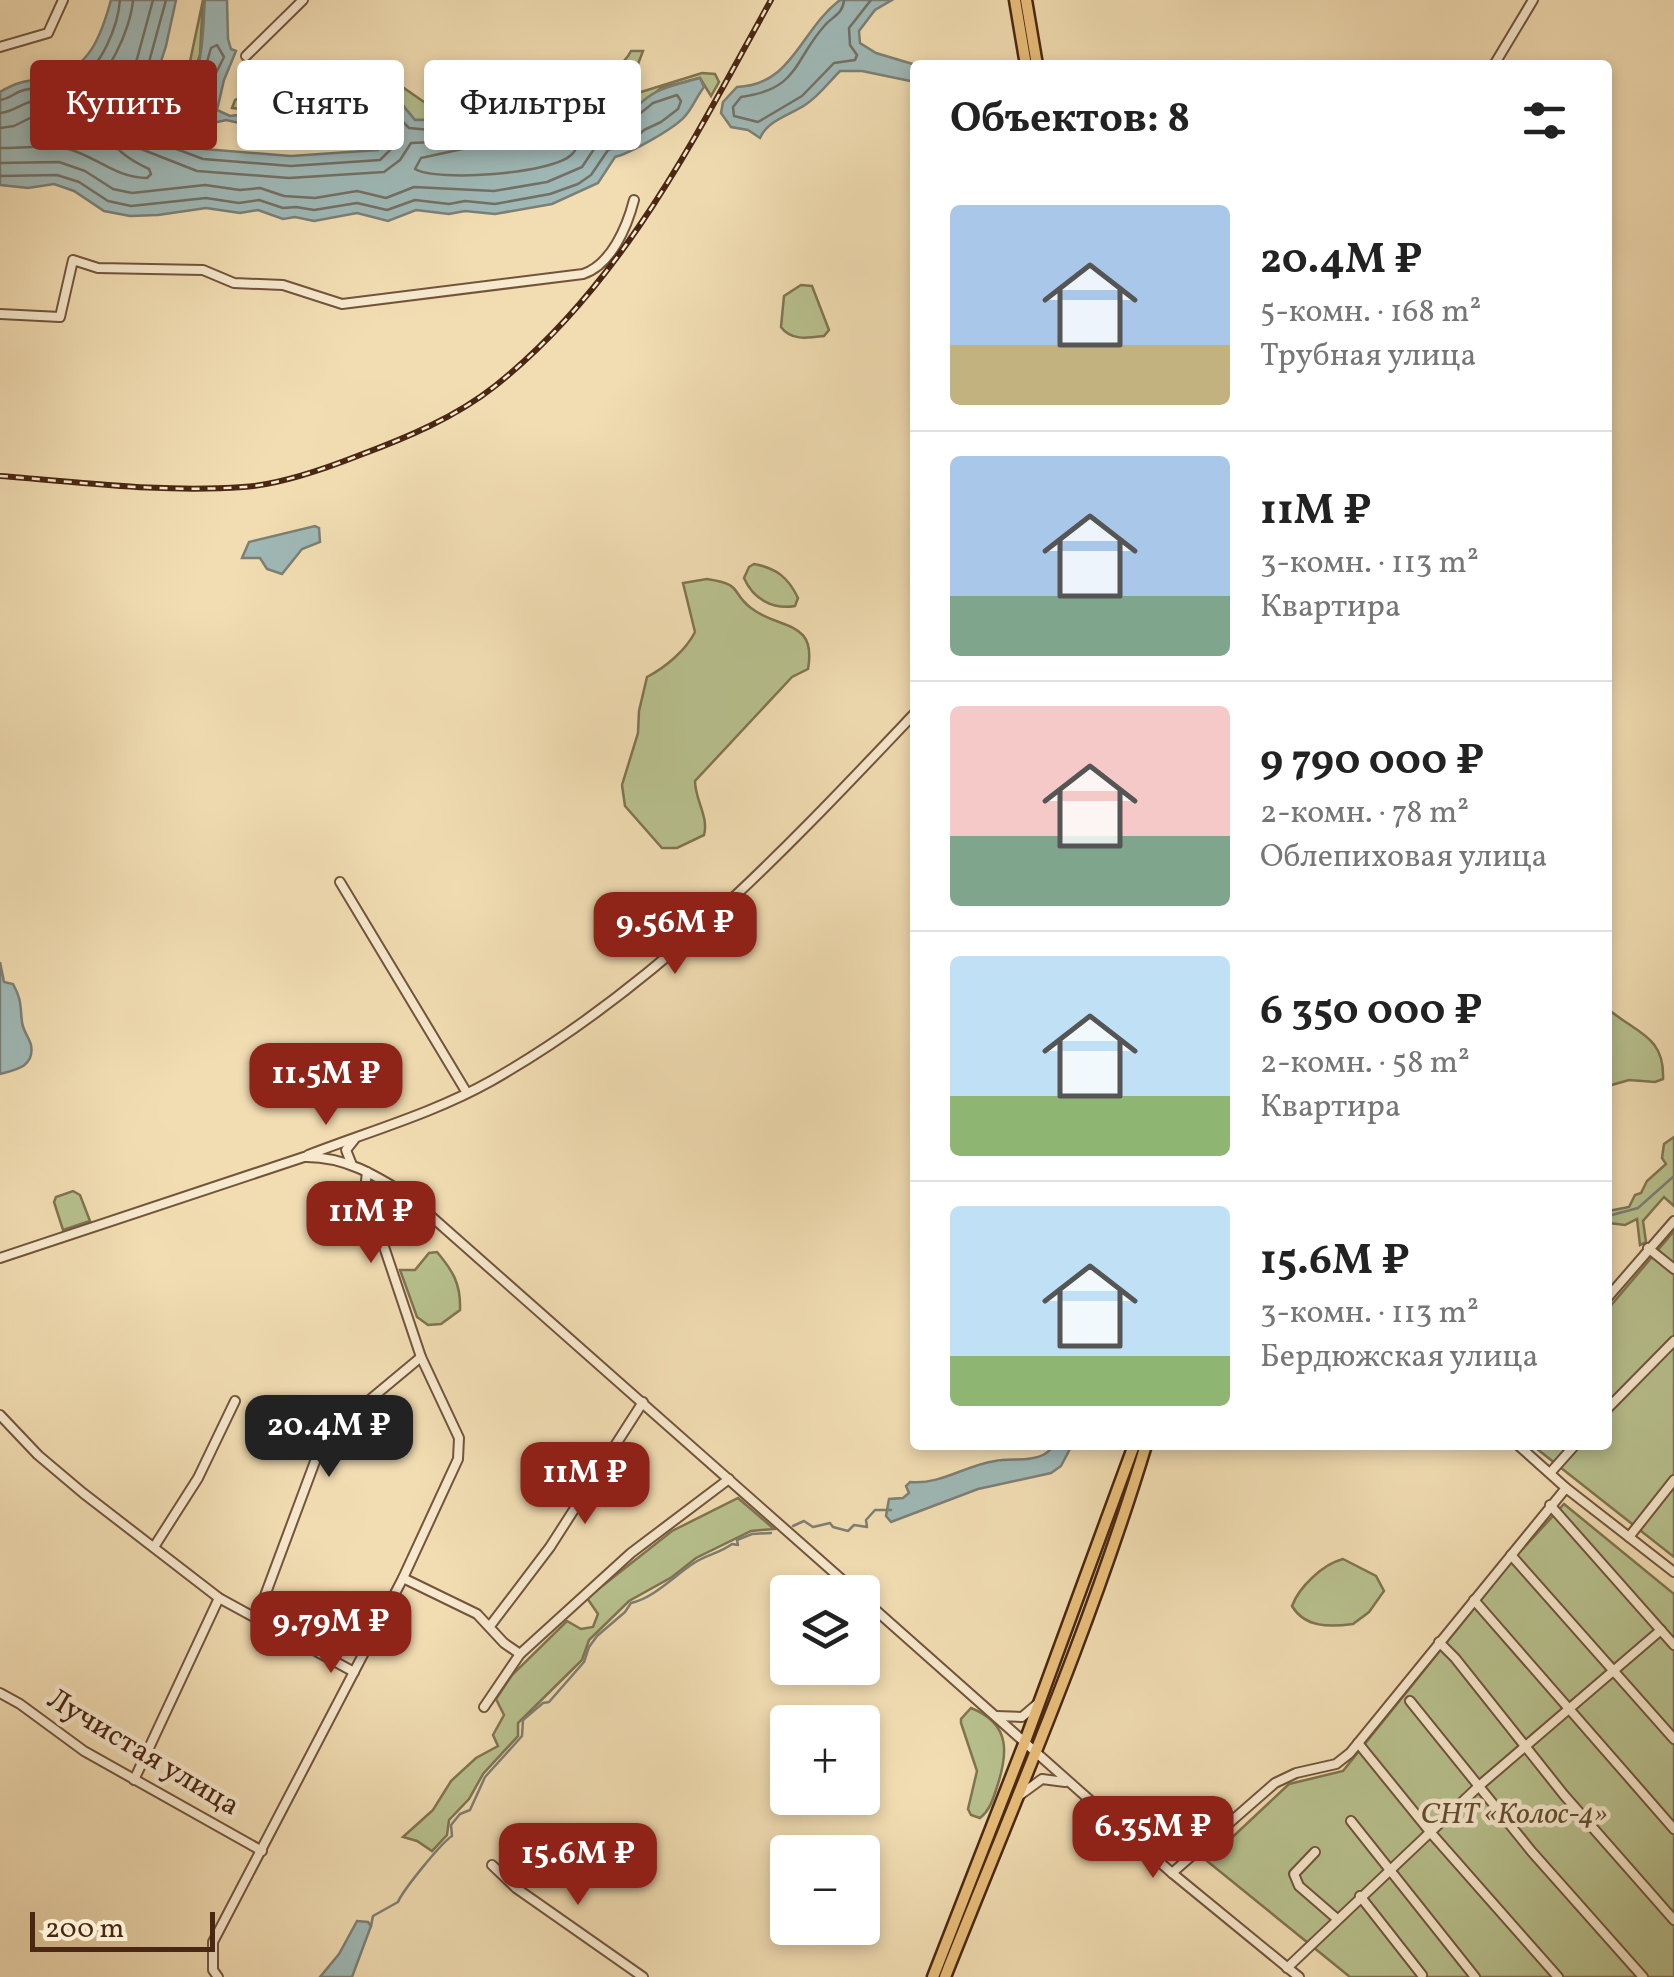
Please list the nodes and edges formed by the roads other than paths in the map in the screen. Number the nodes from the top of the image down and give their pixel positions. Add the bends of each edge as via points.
1 (62, 0) edge
2 (303, 0) edge
3 (1014, 0) edge
4 (1026, 0) edge
5 (1533, 0) edge
6 (0, 47) edge
7 (246, 56) dead end
8 (1025, 60) edge
9 (1036, 60) edge
10 (1497, 60) edge
11 (634, 200) dead end
12 (0, 314) edge
13 (910, 719) edge
14 (340, 882) dead end
15 (467, 1093) junction
16 (362, 1134) junction
17 (304, 1157) junction
18 (335, 1158) junction
19 (352, 1164) junction
20 (367, 1172) junction
21 (1674, 1221) edge
22 (1648, 1248) junction
23 (0, 1258) edge
24 (1674, 1268) edge
25 (1612, 1293) edge
26 (1674, 1342) edge
27 (420, 1357) junction
28 (235, 1401) dead end
29 (643, 1402) junction
30 (1612, 1403) edge
31 (0, 1415) edge
32 (1132, 1450) edge
33 (1144, 1450) edge
34 (1524, 1450) edge
35 (1570, 1450) edge
36 (1550, 1473) junction
37 (730, 1479) junction
38 (1674, 1480) edge
39 (1566, 1488) junction
40 (1550, 1505) junction
41 (1629, 1537) junction
42 (154, 1547) junction
43 (1511, 1555) junction
44 (1674, 1572) edge
45 (837, 1575) edge
46 (403, 1578) junction
47 (219, 1598) junction
48 (1474, 1600) junction
49 (880, 1614) edge
50 (257, 1618) junction
51 (490, 1626) junction
52 (1661, 1630) junction
53 (1439, 1642) junction
54 (1674, 1645) edge
55 (520, 1654) junction
56 (1615, 1670) junction
57 (354, 1672) junction
58 (0, 1693) edge
59 (1042, 1697) junction
60 (1410, 1700) dead end
61 (484, 1707) dead end
62 (1568, 1708) junction
63 (992, 1715) junction
64 (1674, 1739) edge
65 (1358, 1743) junction
66 (1024, 1744) junction
67 (1526, 1746) junction
68 (1034, 1753) junction
69 (134, 1780) junction
70 (1479, 1786) junction
71 (1075, 1787) junction
72 (1016, 1798) junction
73 (1351, 1822) dead end
74 (1674, 1829) edge
75 (1431, 1833) junction
76 (262, 1850) junction
77 (1315, 1852) dead end
78 (492, 1865) dead end
79 (1388, 1870) junction
80 (1172, 1872) junction
81 (1360, 1896) junction
82 (1336, 1918) junction
83 (1674, 1920) edge
84 (1287, 1968) junction
85 (1422, 1975) edge
86 (218, 1977) edge
87 (642, 1977) edge
88 (933, 1977) edge
89 (946, 1977) edge
90 (1299, 1977) edge
91 (1475, 1977) edge
92 (1558, 1977) edge
93 (1643, 1977) edge

1 - 6 street via 48,33
2 - 7 street
3 - 8 highway
4 - 9 highway
5 - 10 street
11 - 12 street via 600,266 583,274 342,304 203,270 98,268 74,260 60,317
13 - 15 street via 668,958 607,1008
14 - 15 street
15 - 16 street
16 - 17 street
16 - 18 street
16 - 19 street via 348,1146
17 - 18 street
17 - 23 street
18 - 19 street
19 - 20 street
20 - 27 street via 365,1190
20 - 29 street via 407,1196
21 - 22 street
22 - 24 street
22 - 25 street
26 - 30 street
27 - 46 street via 460,1446
27 - 50 street via 320,1448
28 - 42 street via 198,1478
29 - 37 street
29 - 51 street
31 - 42 street via 38,1455
32 - 59 highway
33 - 68 highway
34 - 36 street
35 - 36 street
36 - 39 street
37 - 45 street
37 - 55 street via 631,1554
38 - 41 street
39 - 40 street
39 - 41 street
40 - 43 street
40 - 52 street
41 - 44 street
42 - 47 street
43 - 48 street
43 - 56 street
46 - 51 street
46 - 57 street
47 - 50 street
47 - 69 street
48 - 53 street
48 - 62 street
49 - 63 street
50 - 57 street
51 - 55 street
52 - 54 street
52 - 56 street
53 - 65 street
53 - 67 street
55 - 61 street
56 - 62 street
56 - 64 street
57 - 76 street
58 - 69 street, Лучистая улица
59 - 63 street via 1022,1718
59 - 66 highway
60 - 70 street
62 - 67 street
62 - 74 street
63 - 66 street
65 - 75 street
65 - 80 street via 1336,1764 1274,1783
66 - 68 street
66 - 88 highway
67 - 70 street
67 - 83 street
68 - 71 street
68 - 72 highway
69 - 76 street, Лучистая улица
70 - 75 street
70 - 93 street
71 - 72 street via 1049,1778
71 - 80 street
72 - 89 highway
73 - 79 street
75 - 79 street
75 - 92 street
76 - 86 street via 213,1942
77 - 82 street via 1294,1874
78 - 87 street
79 - 81 street
79 - 91 street
80 - 84 street
81 - 82 street
81 - 85 street
82 - 84 street
84 - 90 street

